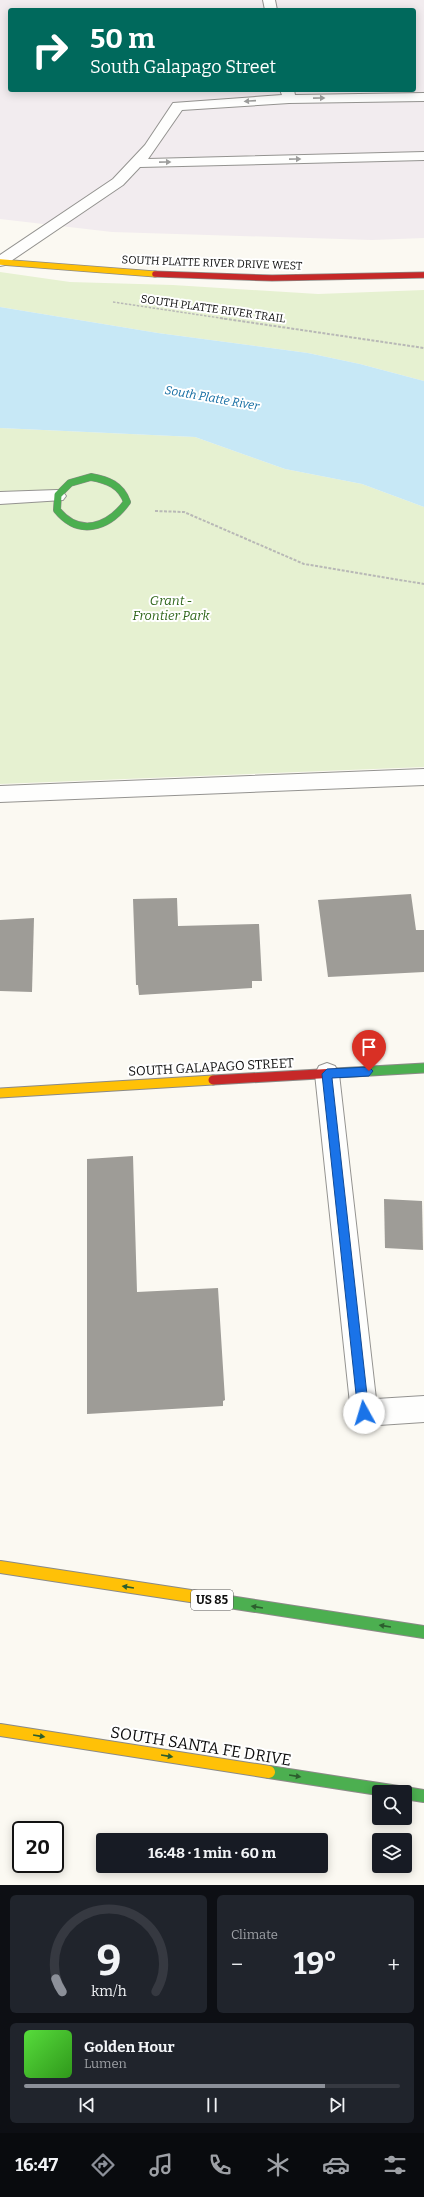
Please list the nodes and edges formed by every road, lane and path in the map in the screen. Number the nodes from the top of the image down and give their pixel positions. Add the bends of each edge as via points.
1 (288, 94) edge
2 (424, 97) edge
3 (424, 156) edge
4 (136, 163) junction
5 (0, 262) edge
6 (424, 274) edge
7 (110, 302) dead end
8 (424, 348) edge
9 (57, 496) junction
10 (0, 498) edge
11 (124, 510) junction
12 (424, 584) edge
13 (424, 777) edge
14 (0, 794) edge
15 (424, 1068) edge
16 (327, 1074) junction
17 (0, 1093) edge
18 (424, 1410) edge
19 (0, 1567) edge
20 (424, 1632) edge
21 (0, 1730) edge
22 (372, 1788) edge
23 (412, 1794) edge
24 (424, 1796) edge

1 -> 2 street
1 -> 4 street via 178,106 150,148
4 -> 3 street
4 - 5 street via 118,182
5 - 6 main road, SOUTH PLATTE RIVER DRIVE WEST via 167,275 272,278
7 - 8 path, SOUTH PLATTE RIVER TRAIL
9 - 10 street
9 - 11 main road via 55,504 61,516 73,524 85,526 108,523
9 - 11 main road via 61,489 70,483 91,477 103,478 121,487 126,494
11 - 12 path via 184,512 304,564
13 - 14 street
15 - 16 main road, SOUTH GALAPAGO STREET
16 - 17 main road, SOUTH GALAPAGO STREET
16 - 18 street via 364,1413
20 -> 19 main road, US 85
21 -> 22 main road, SOUTH SANTA FE DRIVE
23 - 24 main road

